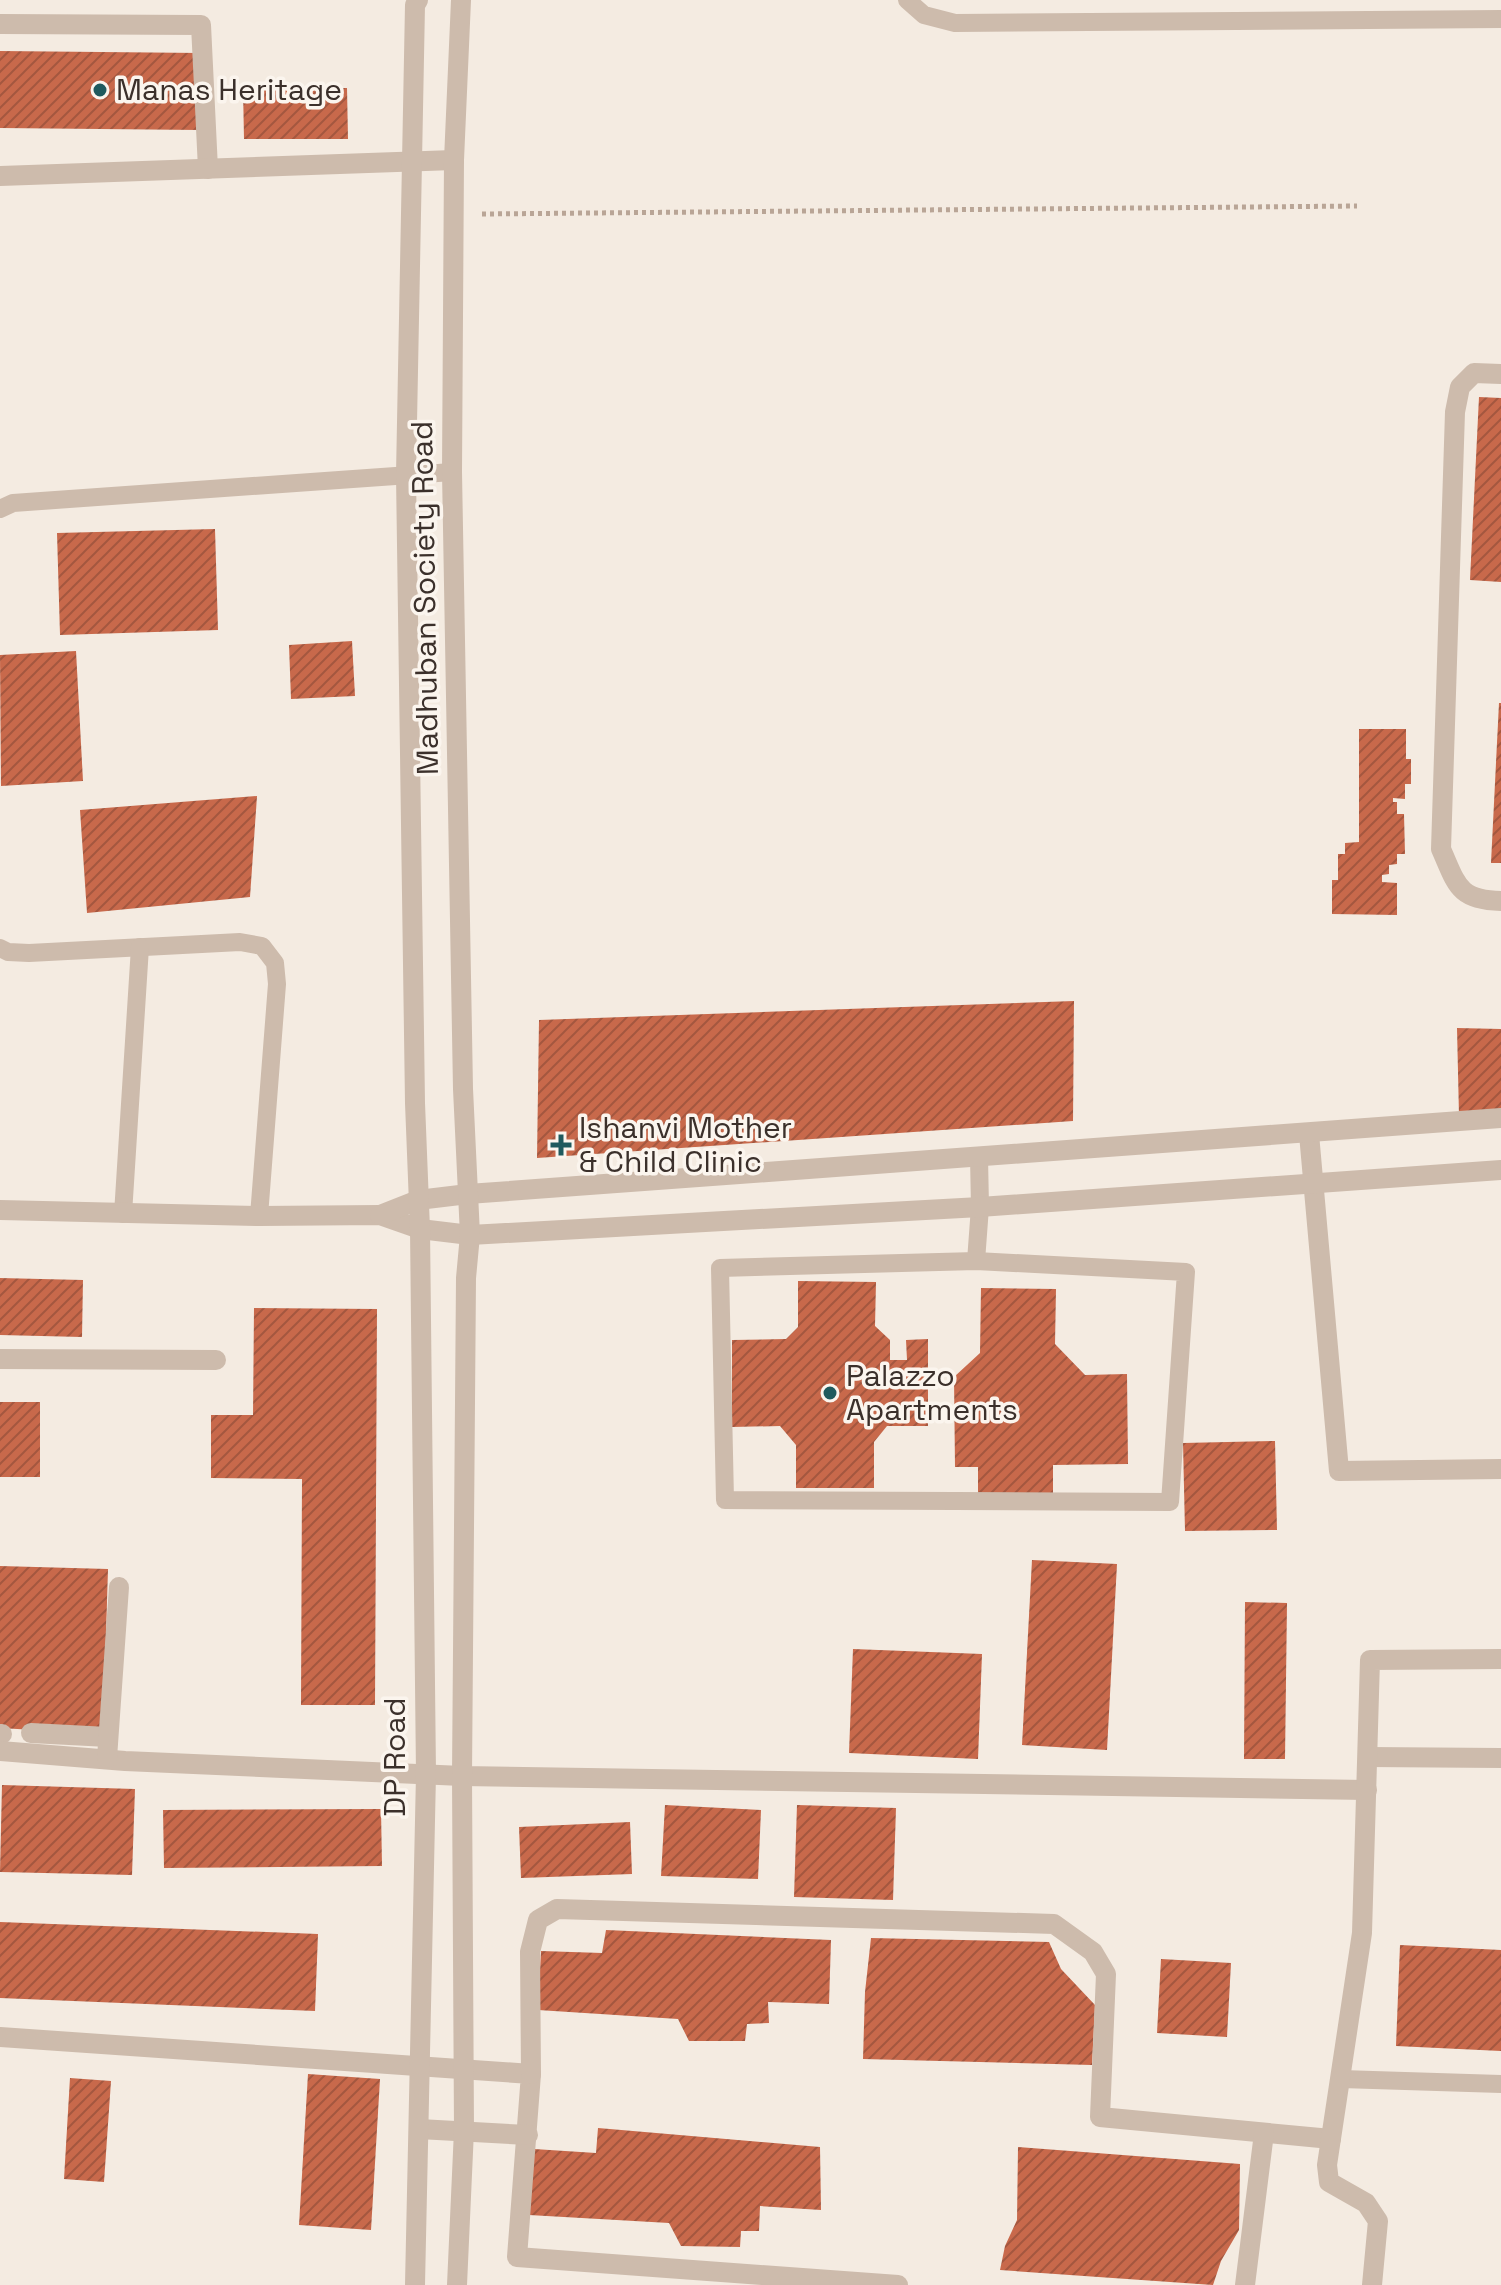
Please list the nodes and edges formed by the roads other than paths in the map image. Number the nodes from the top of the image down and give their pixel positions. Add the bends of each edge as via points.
1 (418, 0) edge
2 (461, 0) edge
3 (907, 0) edge
4 (1501, 19) edge
5 (0, 24) edge
6 (454, 160) junction
7 (411, 161) junction
8 (208, 169) junction
9 (0, 176) edge
10 (1501, 374) edge
11 (452, 472) junction
12 (406, 475) junction
13 (0, 509) edge
14 (1501, 901) edge
15 (140, 947) junction
16 (0, 948) edge
17 (1501, 1118) edge
18 (1309, 1134) junction
19 (979, 1157) junction
20 (1501, 1170) edge
21 (1313, 1184) junction
22 (468, 1194) junction
23 (418, 1200) junction
24 (980, 1207) junction
25 (0, 1210) edge
26 (123, 1214) junction
27 (380, 1215) junction
28 (259, 1216) junction
29 (420, 1229) junction
30 (470, 1235) junction
31 (976, 1261) junction
32 (0, 1359) edge
33 (216, 1360) dead end
34 (1501, 1469) edge
35 (119, 1587) dead end
36 (1501, 1659) edge
37 (31, 1733) dead end
38 (1, 1740) edge
39 (108, 1747) junction
40 (1368, 1757) junction
41 (1501, 1758) edge
42 (426, 1774) junction
43 (462, 1776) junction
44 (1367, 1790) junction
45 (0, 2037) edge
46 (421, 2067) junction
47 (464, 2068) junction
48 (531, 2074) junction
49 (1341, 2079) junction
50 (1501, 2084) edge
51 (419, 2129) junction
52 (464, 2130) junction
53 (1264, 2133) junction
54 (528, 2135) junction
55 (1331, 2139) junction
56 (415, 2285) edge
57 (457, 2285) edge
58 (898, 2285) edge
59 (1245, 2285) edge
60 (1372, 2285) edge

1 - 7 street, DP Road
2 - 6 street, Madhuban Society Road
3 - 4 lane via 924,15 955,23
5 - 8 street via 201,25
6 - 7 street
6 - 11 street, Madhuban Society Road
7 - 8 street
7 - 12 street, DP Road
8 - 9 street
10 - 14 street via 1474,373 1460,387 1455,412 1441,849 1460,891 1478,900
11 - 12 lane
11 - 22 street, Madhuban Society Road
12 - 13 lane via 13,503
12 - 23 street, DP Road
15 - 16 lane via 29,953
15 - 26 lane
15 - 28 lane via 240,942 262,946 275,963
17 - 18 street
18 - 19 street
18 - 21 street
19 - 22 street
19 - 24 lane
20 - 21 street
21 - 24 street
21 - 34 street via 1339,1471
22 - 23 street
22 - 30 street, Madhuban Society Road
23 - 27 street
23 - 29 street, DP Road
24 - 30 street
24 - 31 lane
25 - 26 street
26 - 28 street
27 - 28 street
27 - 29 street
29 - 30 street
29 - 42 street, DP Road
30 - 43 street
31 - 31 lane via 1186,1272 1170,1502 725,1500 720,1268
32 - 33 street
35 - 39 street
36 - 40 street via 1370,1660
37 - 39 street
38 - 39 street
39 - 42 street
40 - 41 street
40 - 44 street
42 - 43 street
42 - 46 street, DP Road
43 - 44 street
43 - 47 street
44 - 49 street via 1362,1933
45 - 46 street
46 - 47 street
46 - 51 street, DP Road
47 - 48 street
47 - 52 street
48 - 53 street via 530,1952 538,1920 557,1909 1054,1924 1093,1952 1106,1974 1100,2117
48 - 54 street
49 - 50 lane
49 - 55 street
51 - 52 street
51 - 56 street, DP Road
52 - 54 street
52 - 57 street
53 - 55 street
53 - 59 street
54 - 58 street via 517,2257
55 - 60 street via 1329,2182 1366,2203 1378,2221

